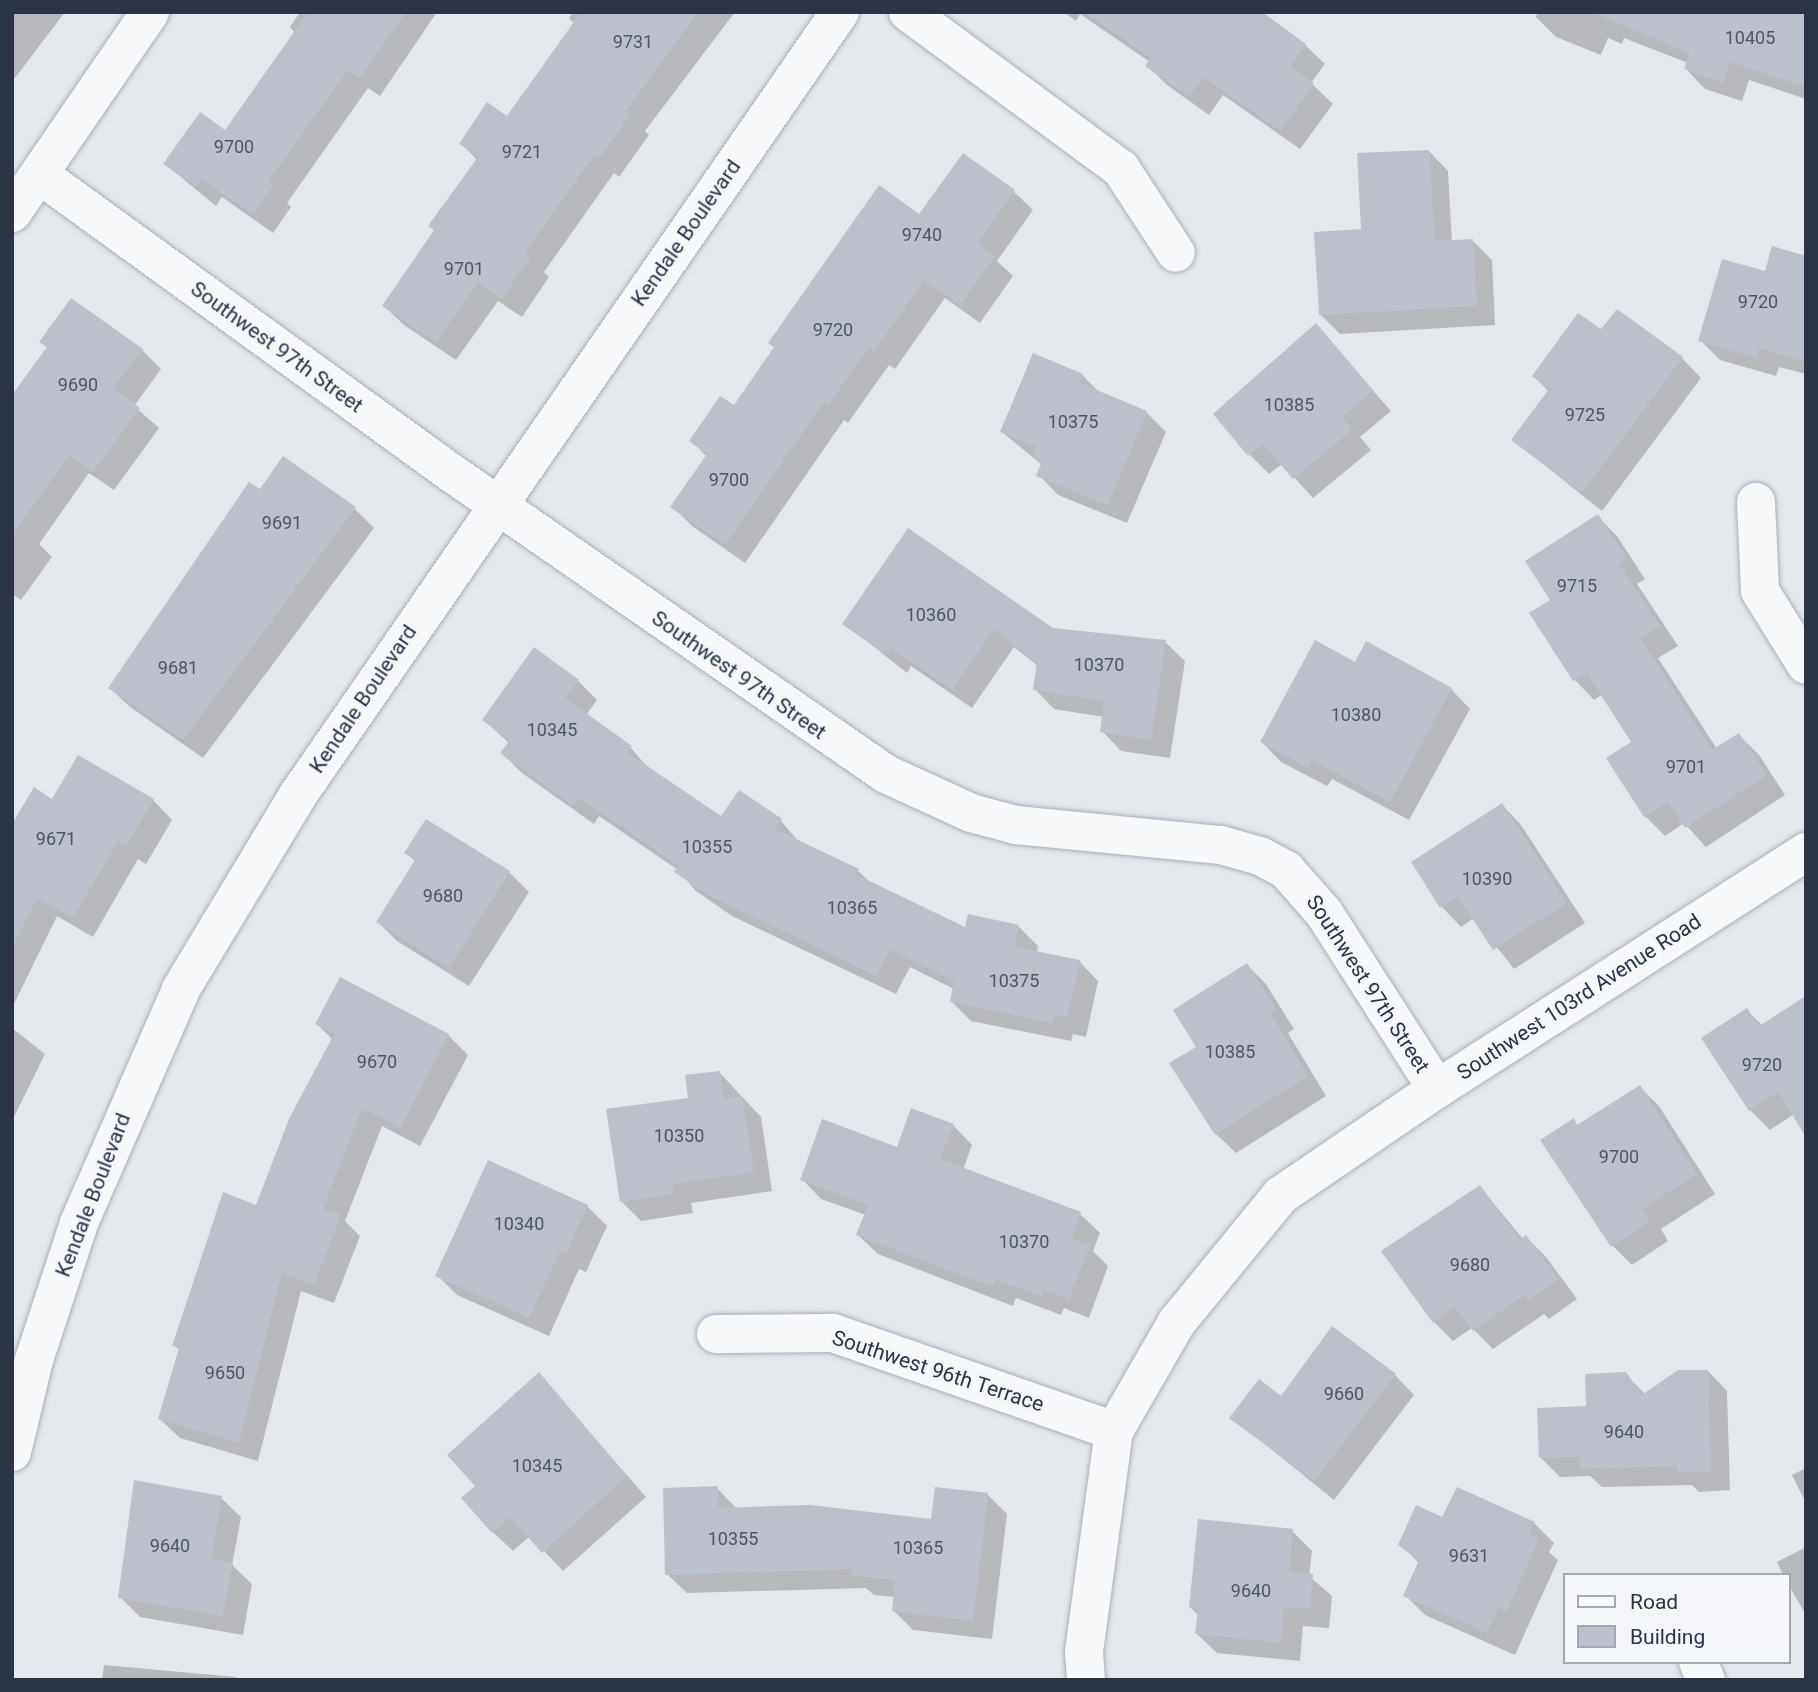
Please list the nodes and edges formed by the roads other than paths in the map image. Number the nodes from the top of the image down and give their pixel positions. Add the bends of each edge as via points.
1 (150, 12) edge
2 (840, 12) edge
3 (908, 12) edge
4 (40, 175) junction
5 (12, 213) edge
6 (1175, 253) dead end
7 (1756, 502) dead end
8 (496, 504) junction
9 (1806, 665) edge
10 (1806, 852) edge
11 (1437, 1089) junction
12 (716, 1334) dead end
13 (1114, 1432) junction
14 (12, 1452) edge
15 (1699, 1664) edge
16 (1086, 1680) edge
17 (1706, 1680) edge

1 - 4 street
2 - 8 street, Kendale Boulevard
3 - 6 street via 1121,169
4 - 5 street
4 - 8 street, Southwest 97th Street
7 - 9 street via 1760,591
8 - 11 street, Southwest 97th Street via 844,748 931,795 1016,825 1221,845 1260,856 1286,870 1324,913
8 - 14 street, Kendale Boulevard via 298,795 181,989 79,1223 34,1360
10 - 11 street, Southwest 103rd Avenue Road
11 - 13 street, Southwest 103rd Avenue Road via 1282,1195 1177,1322
12 - 13 street, Southwest 96th Terrace via 833,1333
13 - 16 street, Southwest 103rd Avenue Road via 1084,1652
15 - 17 street

